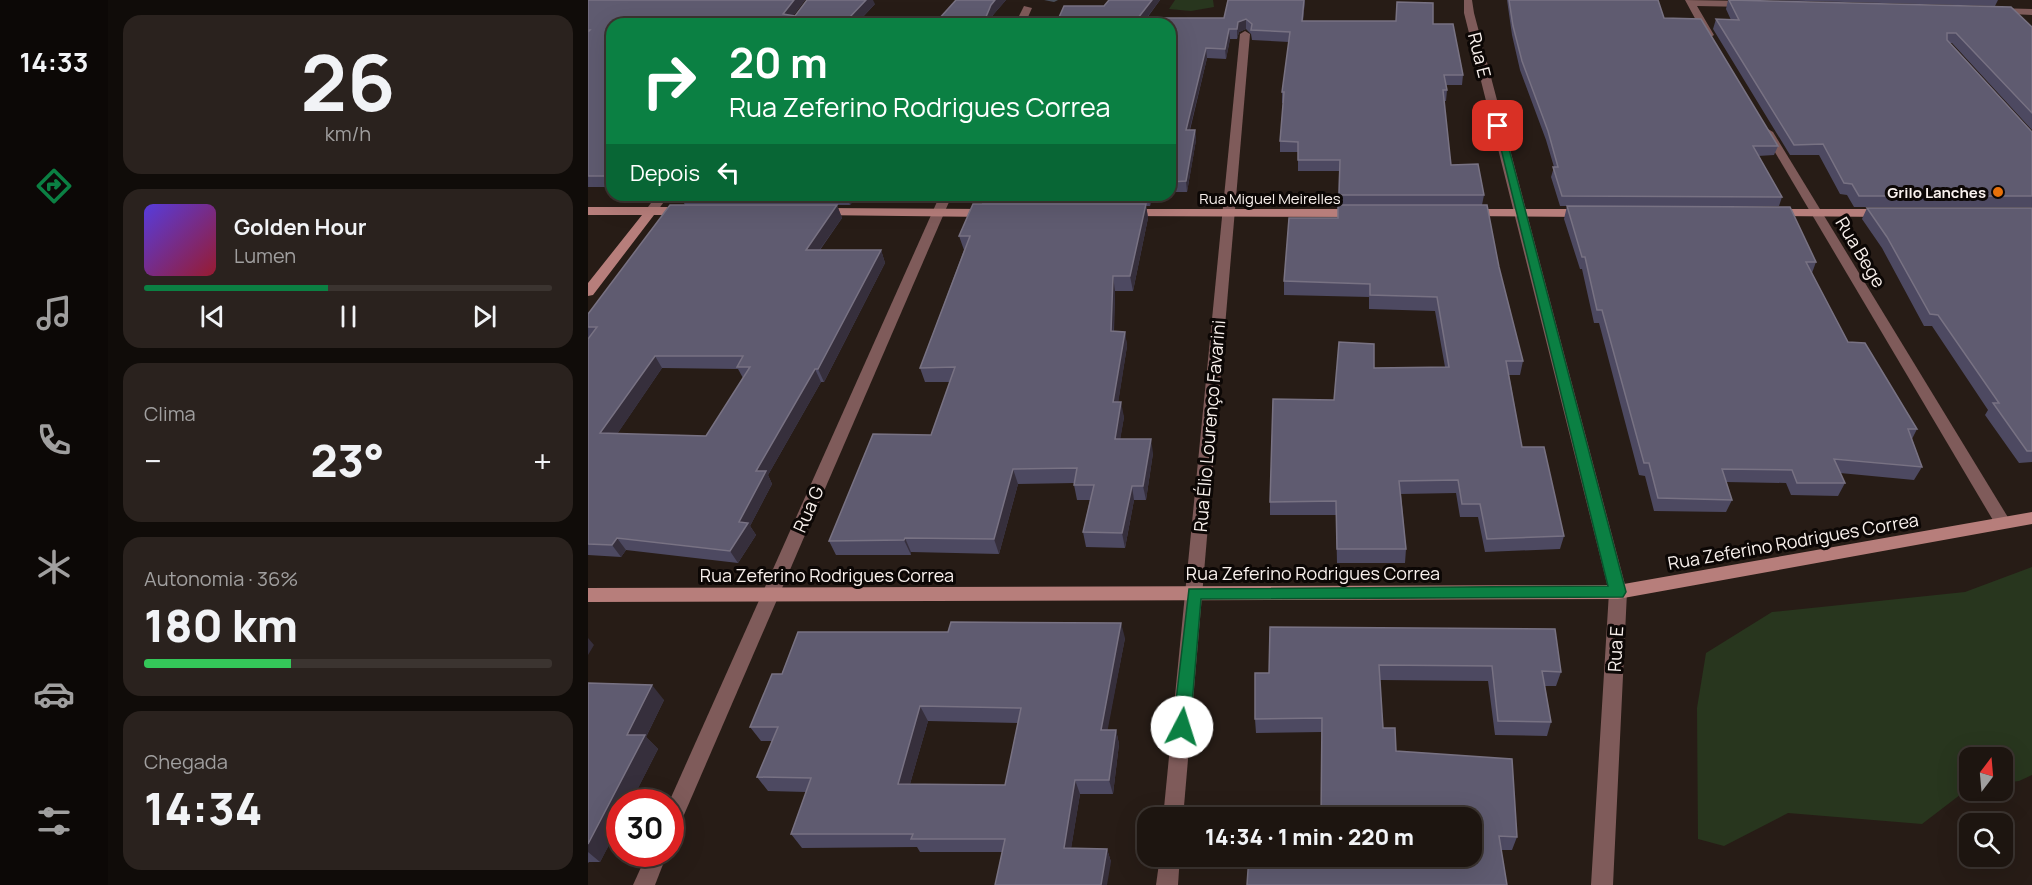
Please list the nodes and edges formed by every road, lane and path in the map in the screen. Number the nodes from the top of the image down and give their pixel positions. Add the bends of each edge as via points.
1 (1468, 0) edge
2 (1689, 1) edge
3 (1755, 4) edge
4 (1028, 8) dead end
5 (1985, 11) edge
6 (2032, 12) edge
7 (1023, 18) edge
8 (1245, 34) edge
9 (1714, 43) edge
10 (1763, 125) edge
11 (658, 201) edge
12 (943, 201) edge
13 (588, 211) edge
14 (651, 211) junction
15 (699, 211) edge
16 (806, 212) edge
17 (938, 213) junction
18 (1006, 213) edge
19 (1110, 213) edge
20 (1228, 213) junction
21 (1369, 213) edge
22 (1450, 213) edge
23 (1520, 213) junction
24 (1603, 213) edge
25 (1757, 213) edge
26 (1816, 213) junction
27 (1900, 213) edge
28 (588, 292) edge
29 (2032, 518) edge
30 (2003, 523) junction
31 (1618, 592) junction
32 (1194, 593) junction
33 (771, 594) junction
34 (588, 595) edge
35 (684, 792) edge
36 (1174, 807) edge
37 (652, 867) edge
38 (1169, 867) edge
39 (644, 885) edge
40 (1167, 885) edge
41 (1602, 885) edge

1 - 23 street, Rua E
2 - 3 street
2 - 9 street
4 - 7 street
5 - 6 street
8 - 20 street, Rua Élio Lourenço Favarini
10 - 26 street, Rua Bege
11 - 14 street
12 - 17 street, Rua G
13 - 14 street
14 - 15 street
14 - 28 street
16 - 17 street
17 - 18 street
17 - 33 street, Rua G
19 - 20 street, Rua Miguel Meirelles
20 - 21 street, Rua Miguel Meirelles
20 - 32 street, Rua Élio Lourenço Favarini
22 - 23 street
23 - 24 street
23 - 31 street, Rua E
25 - 26 street
26 - 27 street
26 - 30 street, Rua Bege
29 - 30 street, Rua Zeferino Rodrigues Correa
30 - 31 street, Rua Zeferino Rodrigues Correa
31 - 32 street, Rua Zeferino Rodrigues Correa
31 - 41 street, Rua E
32 - 33 street, Rua Zeferino Rodrigues Correa
32 - 36 street, Rua Élio Lourenço Favarini
33 - 34 street, Rua Zeferino Rodrigues Correa
33 - 35 street, Rua G
37 - 39 street
38 - 40 street

